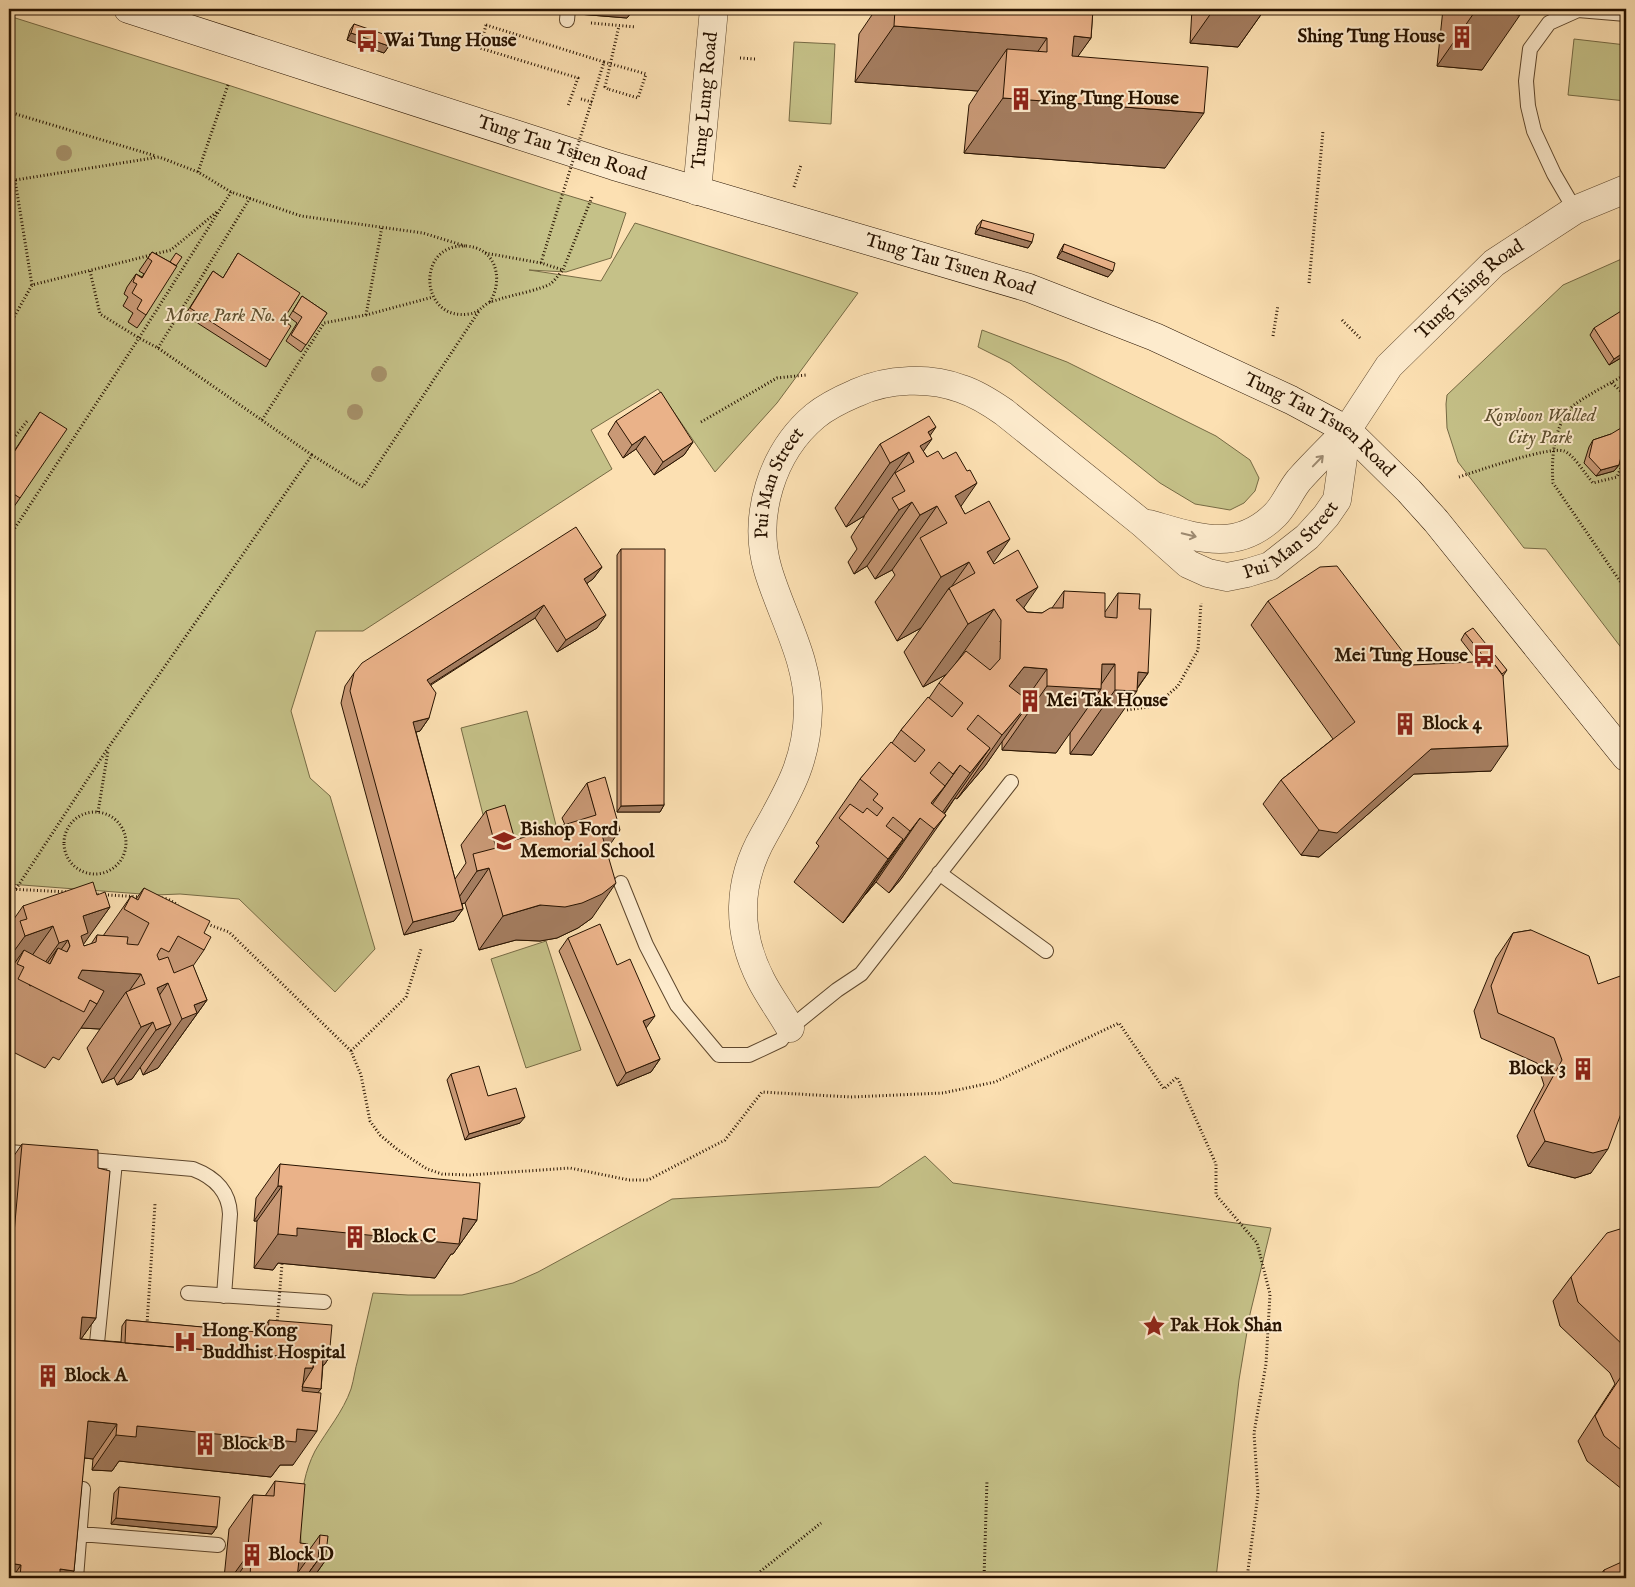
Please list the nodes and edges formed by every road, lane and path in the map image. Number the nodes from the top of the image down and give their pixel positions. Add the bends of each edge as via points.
1 (714, 9) edge
2 (145, 12) edge
3 (567, 14) edge
4 (1626, 14) edge
5 (620, 26) junction
6 (636, 27) dead end
7 (604, 62) junction
8 (228, 85) dead end
9 (581, 99) dead end
10 (592, 102) junction
11 (568, 106) dead end
12 (9, 112) edge
13 (1323, 131) dead end
14 (159, 157) junction
15 (198, 172) junction
16 (15, 180) junction
17 (9, 181) edge
18 (1626, 189) edge
19 (697, 191) junction
20 (231, 192) junction
21 (592, 197) dead end
22 (250, 198) junction
23 (221, 209) junction
24 (1575, 210) junction
25 (382, 227) junction
26 (465, 246) junction
27 (485, 253) junction
28 (540, 263) junction
29 (564, 270) junction
30 (90, 271) junction
31 (1308, 283) dead end
32 (32, 285) junction
33 (434, 297) junction
34 (490, 302) junction
35 (1278, 305) dead end
36 (479, 311) junction
37 (366, 315) junction
38 (1342, 320) dead end
39 (9, 326) edge
40 (1273, 336) dead end
41 (138, 338) junction
42 (1360, 338) dead end
43 (158, 348) junction
44 (1626, 374) edge
45 (806, 375) dead end
46 (1612, 383) junction
47 (1626, 396) edge
48 (28, 420) dead end
49 (262, 420) junction
50 (701, 422) dead end
51 (1347, 430) junction
52 (9, 444) edge
53 (1554, 450) junction
54 (312, 455) junction
55 (1616, 463) edge
56 (1624, 465) edge
57 (1459, 477) dead end
58 (1142, 522) junction
59 (9, 537) edge
60 (1626, 590) edge
61 (1202, 596) dead end
62 (1127, 710) edge
63 (108, 748) junction
64 (1626, 756) edge
65 (1011, 782) edge
66 (98, 812) junction
67 (939, 874) junction
68 (621, 883) dead end
69 (9, 889) edge
70 (15, 889) junction
71 (73, 893) edge
72 (92, 894) edge
73 (149, 897) edge
74 (158, 898) edge
75 (183, 909) edge
76 (198, 919) edge
77 (421, 950) dead end
78 (1046, 951) dead end
79 (790, 1028) junction
80 (351, 1050) junction
81 (9, 1152) edge
82 (47, 1156) edge
83 (66, 1158) edge
84 (115, 1162) junction
85 (155, 1204) dead end
86 (282, 1264) edge
87 (188, 1293) dead end
88 (224, 1296) junction
89 (324, 1302) dead end
90 (141, 1323) edge
91 (147, 1324) junction
92 (156, 1325) edge
93 (276, 1327) edge
94 (97, 1343) edge
95 (987, 1480) dead end
96 (83, 1489) edge
97 (820, 1523) dead end
98 (80, 1534) junction
99 (218, 1545) dead end
100 (76, 1578) edge
101 (752, 1578) edge
102 (984, 1578) edge
103 (1247, 1578) edge

1 - 19 street, Tung Lung Road
2 - 19 street, Tung Tau Tsuen Road
3 - 5 path
4 - 24 lane via 1578,10 1549,23 1530,49 1526,81 1534,131
5 - 6 path
5 - 7 path, bridge via 605,87 638,98 646,74
7 - 10 path, bridge
7 - 11 path, bridge via 486,25 480,48 578,78
8 - 15 path
9 - 10 path
10 - 28 path, bridge
12 - 14 path
13 - 31 path
14 - 15 path
14 - 16 path
15 - 20 path
16 - 17 path
16 - 32 path
18 - 24 street, Tung Tsing Road
19 - 51 street, Tung Tau Tsuen Road via 1029,288 1156,336
20 - 22 path
20 - 23 path
21 - 29 path
22 - 25 path via 301,216
22 - 43 path
23 - 30 path via 171,250
23 - 41 path
24 - 51 street, Tung Tsing Road via 1494,264 1424,330 1389,366
25 - 26 path via 423,233
25 - 37 path
26 - 27 path
26 - 33 path via 444,251 436,259 429,279
27 - 28 path
27 - 34 path via 497,272 495,294
28 - 29 path
29 - 34 path via 550,284
30 - 32 path
30 - 41 path via 100,314
32 - 39 path
33 - 36 path via 445,310 456,314
33 - 37 path
34 - 36 path
35 - 40 path
36 - 54 path via 363,487
37 - 49 path via 324,323
38 - 42 path
41 - 43 path
41 - 59 path
43 - 49 path
44 - 46 path
45 - 50 path via 777,378
46 - 47 path
46 - 53 path via 1571,407 1561,424
48 - 52 path
49 - 54 path
58 -> 51 street, Pui Man Street via 1212,540 1243,536 1257,530 1276,514 1298,481
51 - 58 street, Pui Man Street via 1337,500 1307,537 1270,566 1227,576 1208,573 1188,564
51 - 64 street, Tung Tau Tsuen Road via 1436,521
53 - 56 path via 1565,451 1593,483 1617,477
53 - 57 path
53 - 60 path via 1552,483
54 - 63 path
55 - 56 path
58 - 79 street, Pui Man Street via 1004,412 962,389 938,383 886,383 838,401 798,433 775,471 767,495 763,541 774,590 795,639 804,672 808,694 807,736 793,782 752,860 744,884 742,908 751,958
61 - 62 path via 1198,650 1178,686 1155,706
63 - 66 path
63 - 70 path
65 - 67 lane
66 - 66 path via 79,816 66,831 64,840 68,859 83,872 93,874 103,873 120,861 126,840 117,821
67 - 78 lane
67 - 79 lane via 861,974
68 - 79 lane via 646,945 677,1005 719,1055 749,1055 781,1040
69 - 70 path
70 - 71 path
72 - 73 path
74 - 75 path via 168,899
76 - 80 path via 229,932
77 - 80 path via 406,997
80 - 103 path via 361,1075 370,1121 380,1135 426,1169 442,1174 470,1175 570,1168 630,1180 648,1180 725,1140 762,1092 851,1097 943,1093 995,1082 1120,1023 1164,1088 1177,1077 1216,1164 1216,1195 1256,1244 1270,1294 1266,1364 1254,1433 1258,1494
81 - 82 lane
83 - 84 lane
84 - 88 lane via 193,1169 217,1182 230,1205
84 - 94 lane
85 - 91 path
86 - 93 path, bridge
87 - 88 lane
88 - 89 lane
90 - 91 path
91 - 92 path
95 - 102 path
96 - 98 lane
97 - 101 path
98 - 99 lane
98 - 100 lane

